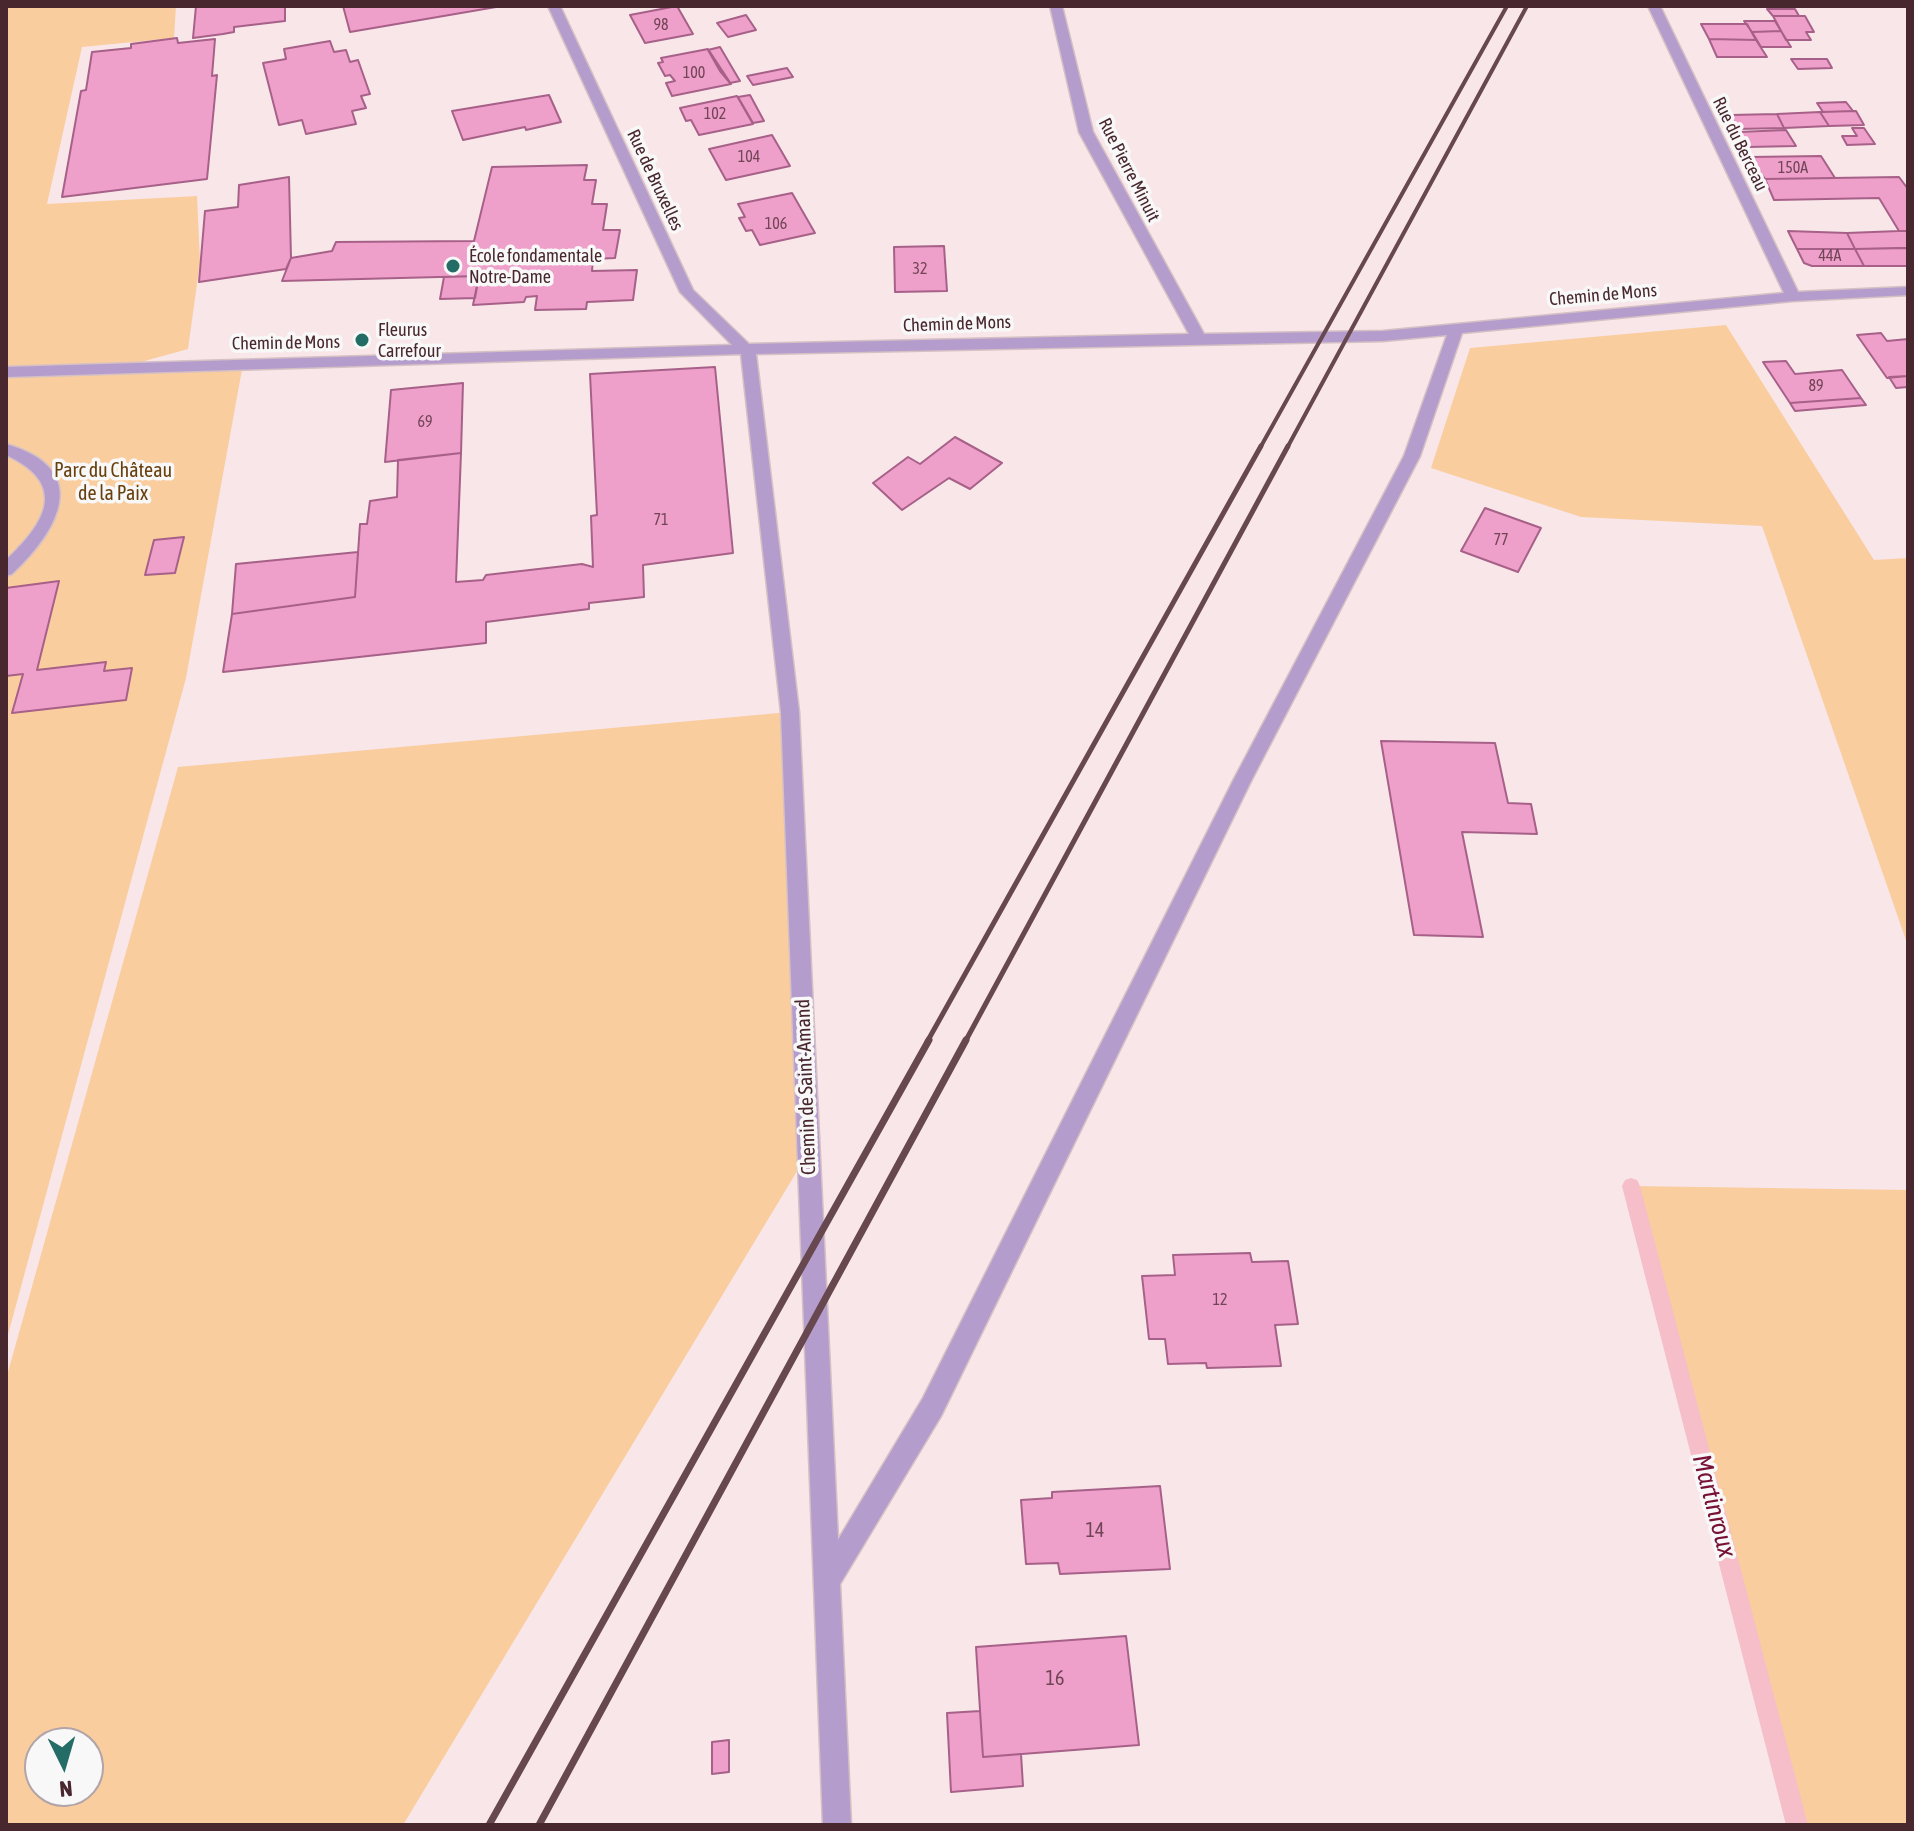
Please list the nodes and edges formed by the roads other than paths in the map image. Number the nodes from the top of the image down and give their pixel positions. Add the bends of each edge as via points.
1 (554, 6) edge
2 (1056, 6) edge
3 (1654, 6) edge
4 (1908, 291) edge
5 (1793, 297) junction
6 (1456, 329) junction
7 (1199, 339) junction
8 (748, 352) junction
9 (6, 372) edge
10 (6, 449) edge
11 (6, 570) edge
12 (826, 1583) junction
13 (837, 1825) edge

1 - 8 street, Rue de Bruxelles via 687,292
2 - 7 street, Rue Pierre Minuit via 1086,132
3 - 5 street, Rue du Berceau
4 - 5 street, Chemin de Mons
5 - 6 street, Chemin de Mons
6 - 7 street, Chemin de Mons via 1383,336
6 - 12 street via 1412,456 1242,781 932,1407
7 - 8 street, Chemin de Mons
8 - 9 street, Chemin de Mons
8 - 12 street, Chemin de Saint-Amand via 790,712
10 - 11 street via 28,456 48,473 55,496 50,521 32,548
12 - 13 street, Chemin de Saint-Amand

